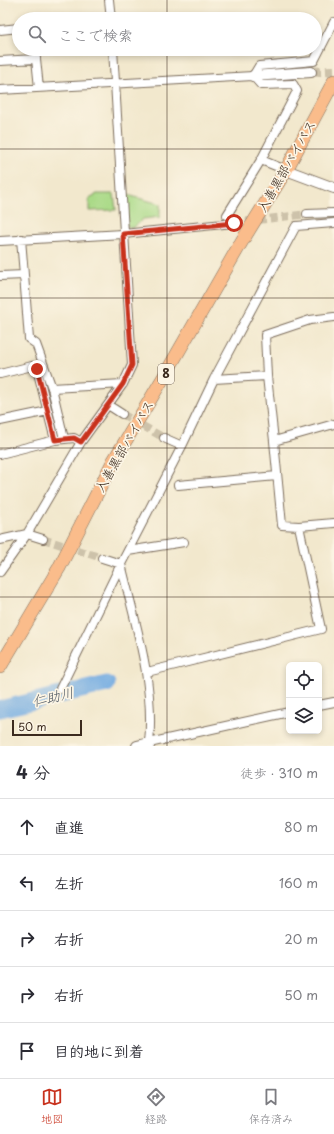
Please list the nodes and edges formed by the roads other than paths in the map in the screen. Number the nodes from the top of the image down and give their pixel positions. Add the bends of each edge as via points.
1 (109, 0) edge
2 (110, 12) edge
3 (334, 22) edge
4 (12, 29) edge
5 (0, 30) edge
6 (322, 45) edge
7 (36, 56) edge
8 (113, 56) edge
9 (317, 56) edge
10 (36, 59) junction
11 (0, 61) edge
12 (311, 72) tunnel mouth
13 (253, 76) junction
14 (334, 81) edge
15 (115, 83) junction
16 (39, 88) junction
17 (0, 90) edge
18 (261, 160) junction
19 (286, 170) junction
20 (334, 188) edge
21 (334, 213) edge
22 (307, 214) tunnel mouth
23 (227, 215) dead end
24 (234, 223) tunnel mouth
25 (334, 223) edge
26 (123, 234) junction
27 (21, 239) junction
28 (0, 241) edge
29 (24, 275) junction
30 (0, 276) edge
31 (334, 317) edge
32 (0, 374) edge
33 (267, 376) junction
34 (214, 380) junction
35 (123, 384) junction
36 (52, 388) junction
37 (108, 405) junction
38 (48, 411) junction
39 (122, 414) tunnel mouth
40 (0, 422) edge
41 (334, 424) edge
42 (164, 438) tunnel mouth
43 (59, 440) junction
44 (274, 441) junction
45 (81, 442) junction
46 (182, 446) junction
47 (0, 454) edge
48 (277, 476) junction
49 (178, 485) dead end
50 (334, 523) edge
51 (299, 526) junction
52 (27, 534) junction
53 (43, 539) tunnel mouth
54 (0, 540) edge
55 (184, 542) dead end
56 (128, 551) junction
57 (102, 558) tunnel mouth
58 (121, 564) junction
59 (0, 572) edge
60 (0, 667) edge
61 (146, 672) junction
62 (60, 689) dead end
63 (334, 702) edge
64 (322, 704) edge
65 (286, 713) edge
66 (149, 745) edge
67 (137, 746) edge

1 - 2 street
3 - 6 street
4 - 5 street
7 - 10 street
8 - 15 street
9 - 13 street via 314,61 259,66
10 - 11 street
10 - 16 street
12 - 13 street
13 - 15 street
13 - 18 street via 261,85 294,84 296,91
14 - 19 highway, 入善黒部バイパス / 8
15 - 16 street
15 - 26 street
16 - 17 street
18 - 19 street
18 - 23 street
19 - 20 street
19 - 60 highway, 入善黒部バイパス / 8 via 114,460 59,568
21 - 22 street
24 - 26 street
25 - 34 street via 296,226
26 - 27 street
26 - 35 street via 132,365
27 - 28 street
27 - 29 street
29 - 30 street
29 - 36 street via 29,339 36,344
31 - 33 street via 310,320 265,334
32 - 38 street via 32,366 37,369
33 - 34 street
33 - 44 street
34 - 46 street
35 - 36 street
35 - 37 street
36 - 43 street
37 - 39 street
37 - 45 street
38 - 40 street
38 - 43 street
41 - 44 street
42 - 46 street
43 - 45 street via 74,438
43 - 47 street
44 - 48 street
45 - 52 street
46 - 56 street
48 - 49 street
48 - 51 street via 282,525
50 - 51 street
51 - 61 street via 321,629
52 - 53 street
52 - 54 street
52 - 59 street
55 - 56 street
56 - 58 street
57 - 58 street
58 - 61 street
58 - 62 street
61 - 66 street
63 - 64 street
65 - 66 street
66 - 67 street

